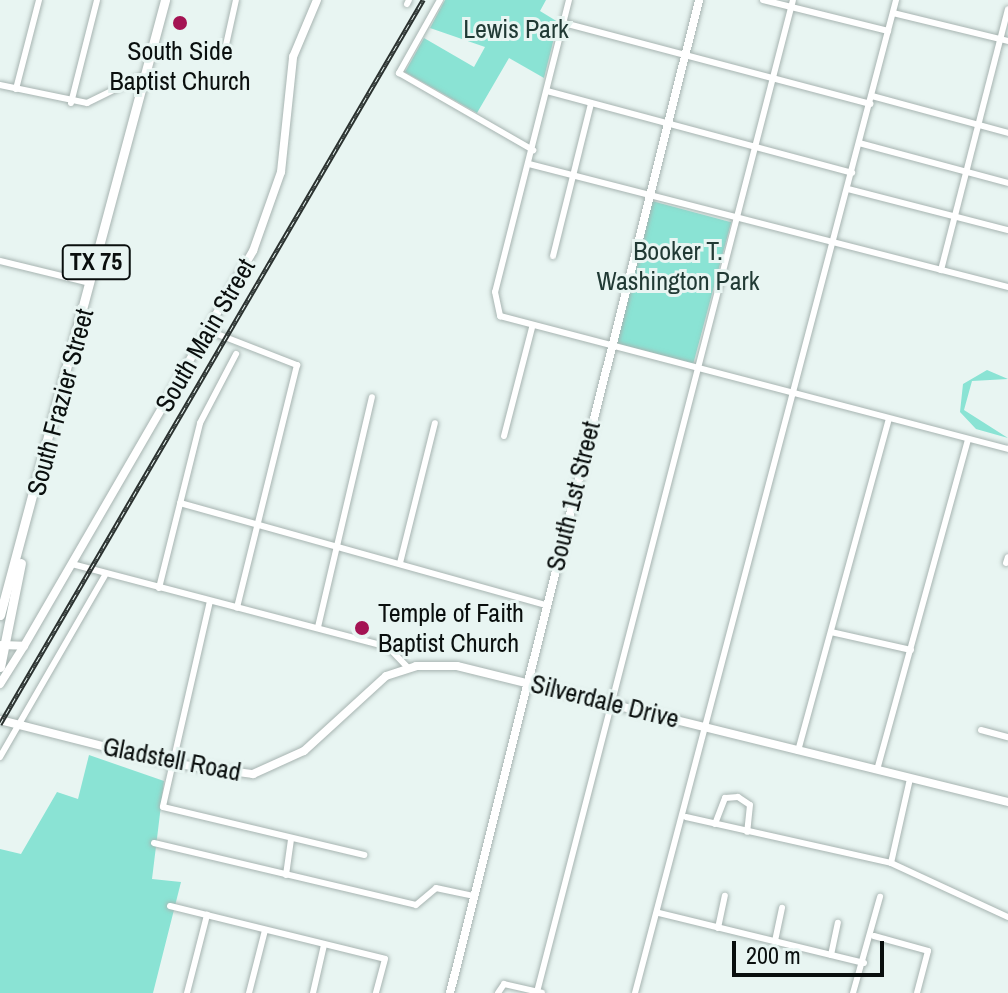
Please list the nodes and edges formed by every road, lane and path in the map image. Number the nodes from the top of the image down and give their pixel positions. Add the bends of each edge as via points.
1 (39, 0) edge
2 (97, 0) edge
3 (165, 0) edge
4 (236, 0) edge
5 (317, 0) edge
6 (440, 0) edge
7 (569, 0) edge
8 (699, 0) edge
9 (763, 0) edge
10 (896, 0) edge
11 (792, 4) edge
12 (1008, 9) edge
13 (893, 13) junction
14 (564, 23) junction
15 (888, 31) junction
16 (999, 39) junction
17 (1008, 41) edge
18 (224, 54) dead end
19 (685, 56) junction
20 (146, 74) junction
21 (773, 79) junction
22 (0, 85) edge
23 (16, 89) junction
24 (547, 91) junction
25 (872, 96) junction
26 (71, 103) junction
27 (591, 104) junction
28 (870, 104) junction
29 (669, 124) junction
30 (980, 127) junction
31 (1008, 133) edge
32 (859, 143) junction
33 (755, 145) junction
34 (533, 150) junction
35 (529, 164) junction
36 (852, 173) junction
37 (572, 175) junction
38 (967, 175) junction
39 (1008, 183) edge
40 (848, 189) junction
41 (649, 195) junction
42 (737, 217) junction
43 (954, 219) junction
44 (1008, 230) edge
45 (837, 243) junction
46 (553, 256) dead end
47 (0, 261) edge
48 (941, 270) junction
49 (91, 284) junction
50 (1008, 287) edge
51 (532, 328) junction
52 (207, 330) junction
53 (610, 348) junction
54 (236, 354) dead end
55 (700, 370) junction
56 (797, 395) junction
57 (372, 397) dead end
58 (889, 419) junction
59 (435, 423) dead end
60 (504, 436) dead end
61 (968, 439) junction
62 (1008, 449) edge
63 (180, 503) junction
64 (27, 524) junction
65 (258, 525) junction
66 (337, 545) junction
67 (400, 563) junction
68 (72, 564) junction
69 (105, 575) junction
70 (159, 588) junction
71 (210, 601) junction
72 (546, 605) junction
73 (237, 608) junction
74 (0, 615) edge
75 (318, 627) junction
76 (831, 632) junction
77 (4, 645) edge
78 (24, 646) junction
79 (911, 650) junction
80 (0, 667) edge
81 (408, 668) junction
82 (526, 680) junction
83 (0, 684) edge
84 (615, 702) junction
85 (0, 720) edge
86 (19, 725) junction
87 (710, 728) junction
88 (981, 730) dead end
89 (1008, 737) edge
90 (798, 751) junction
91 (0, 757) edge
92 (169, 763) junction
93 (877, 770) junction
94 (910, 779) junction
95 (1008, 802) edge
96 (686, 817) junction
97 (715, 824) junction
98 (747, 832) junction
99 (291, 839) junction
100 (154, 843) dead end
101 (364, 855) dead end
102 (891, 863) junction
103 (286, 875) junction
104 (473, 896) junction
105 (725, 896) dead end
106 (880, 897) dead end
107 (170, 906) dead end
108 (782, 908) dead end
109 (659, 913) junction
110 (207, 915) junction
111 (1008, 917) edge
112 (838, 923) dead end
113 (718, 928) junction
114 (265, 930) junction
115 (874, 936) junction
116 (775, 941) junction
117 (324, 945) junction
118 (831, 955) junction
119 (864, 963) junction
120 (540, 992) edge
121 (187, 993) edge
122 (249, 993) edge
123 (313, 993) edge
124 (376, 993) edge
125 (450, 993) edge
126 (498, 993) edge
127 (635, 993) edge
128 (853, 993) edge
129 (917, 993) edge

1 - 23 street
2 - 26 street
3 - 20 main road, South Frazier Street / TX 75
4 - 18 street
5 - 52 street, South Main Street via 293,57 271,213
6 - 34 street via 399,73
7 - 14 street
8 - 19 street, South 1st Street
9 - 11 street
10 - 13 street
11 - 15 street
11 - 21 street
12 - 16 street
13 - 15 street
13 - 16 street
14 - 19 street
14 - 24 street
15 - 25 street
16 - 17 street
16 - 30 street
19 - 21 street
19 - 29 street, South 1st Street
20 - 26 street via 100,99
20 - 49 main road, South Frazier Street / TX 75
21 - 28 street
21 - 33 street
22 - 23 street
23 - 26 street
24 - 27 street
24 - 34 street
25 - 28 street
25 - 30 street
27 - 29 street
27 - 37 street
28 - 32 street
29 - 33 street
29 - 41 street, South 1st Street
30 - 31 street
30 - 38 street
32 - 36 street
32 - 38 street
33 - 36 street
33 - 42 street
34 - 35 street
35 - 37 street
35 - 51 street via 495,310
36 - 40 street
37 - 41 street
37 - 46 street
38 - 39 street
38 - 43 street
40 - 43 street
40 - 45 street
41 - 42 street
41 - 53 street, South 1st Street
42 - 45 street
42 - 55 street
43 - 44 street
43 - 48 street
45 - 48 street
45 - 56 street
47 - 49 street
48 - 50 street
49 - 64 main road, South Frazier Street / TX 75
51 - 53 street
51 - 60 street
52 - 65 street via 297,365
52 - 68 street, South Main Street
53 - 55 street
53 - 72 street, South 1st Street
54 - 63 street via 202,418
55 - 56 street
55 - 84 street
56 - 58 street
56 - 87 street
57 - 66 street
58 - 61 street
58 - 76 street
59 - 67 street
61 - 62 street
61 - 79 street
63 - 65 street
63 - 70 street
64 - 74 main road, South Frazier Street / TX 75
64 - 77 main road, South Frazier Street / TX 75
65 - 66 street
65 - 73 street
66 - 67 street
66 - 75 street
67 - 72 street
68 - 69 street
68 - 78 street, South Main Street
69 - 70 street
69 - 86 street
70 - 71 street
71 - 73 street
71 - 92 street
72 - 82 street, South 1st Street
73 - 75 street
75 - 81 street via 388,647
76 - 79 street
76 - 90 street
77 - 78 street
77 - 80 main road, South Frazier Street / TX 75
78 - 83 street, South Main Street
79 - 93 street
81 - 82 street, Silverdale Drive via 457,666
81 - 92 street, Gladstell Road via 373,684 304,751 264,772
82 - 84 street, Silverdale Drive
82 - 104 street, South 1st Street
84 - 87 street, Silverdale Drive
84 - 120 street
85 - 86 street, Gladstell Road
86 - 91 street
86 - 92 street, Gladstell Road
87 - 90 street, Silverdale Drive
87 - 96 street
88 - 89 street
90 - 93 street, Silverdale Drive
92 - 99 street via 163,807
93 - 94 street, Silverdale Drive
94 - 95 street, Silverdale Drive
94 - 102 street
96 - 97 street
96 - 109 street
97 - 98 street
97 - 98 street via 725,798 738,797 750,805
98 - 102 street
99 - 101 street
99 - 103 street
100 - 103 street
102 - 111 street
103 - 104 street via 416,905 436,888
104 - 125 street, South 1st Street
105 - 113 street
106 - 115 street
107 - 110 street
108 - 116 street
109 - 113 street
109 - 127 street
110 - 114 street
110 - 121 street
112 - 118 street
113 - 116 street
114 - 117 street
114 - 122 street
115 - 119 street
115 - 129 street via 928,951
116 - 118 street
117 - 123 street
117 - 124 street via 385,959
118 - 119 street
119 - 128 street
120 - 126 street via 504,984

